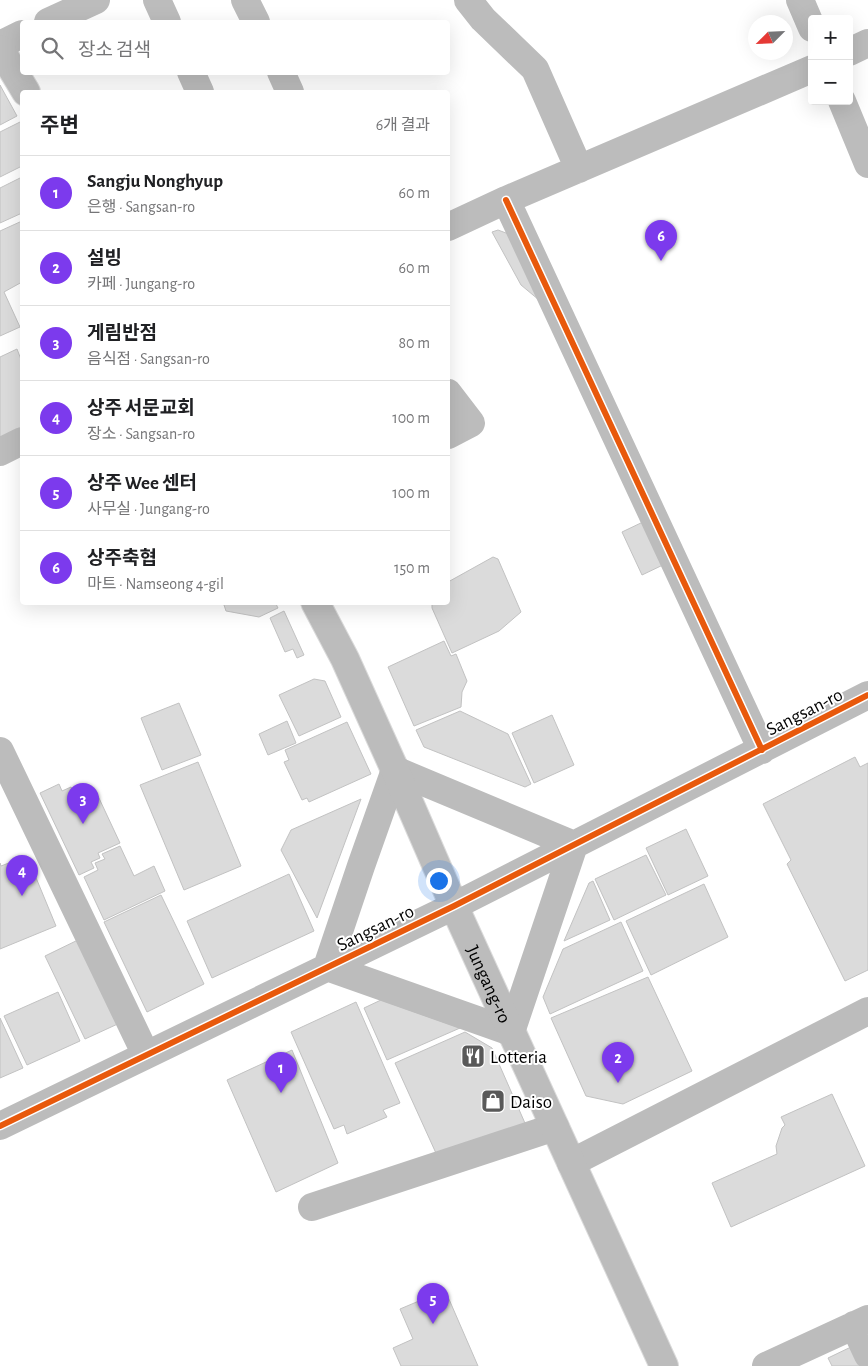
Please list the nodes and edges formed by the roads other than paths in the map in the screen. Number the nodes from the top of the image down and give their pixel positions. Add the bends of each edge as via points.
1 (96, 0) edge
2 (157, 0) edge
3 (245, 0) edge
4 (468, 0) edge
5 (800, 0) edge
6 (808, 19) edge
7 (52, 20) edge
8 (167, 20) edge
9 (255, 20) edge
10 (20, 35) edge
11 (868, 43) edge
12 (0, 45) edge
13 (0, 49) edge
14 (853, 50) edge
15 (808, 71) edge
16 (192, 75) edge
17 (282, 75) edge
18 (25, 90) edge
19 (199, 90) edge
20 (289, 90) edge
21 (844, 105) edge
22 (868, 164) edge
23 (579, 169) junction
24 (506, 200) junction
25 (450, 226) edge
26 (450, 396) edge
27 (450, 434) edge
28 (20, 442) edge
29 (0, 452) edge
30 (317, 605) edge
31 (868, 696) edge
32 (762, 750) junction
33 (0, 751) edge
34 (395, 770) junction
35 (574, 846) junction
36 (454, 906) junction
37 (327, 968) junction
38 (868, 1011) edge
39 (510, 1032) junction
40 (146, 1055) junction
41 (0, 1126) edge
42 (555, 1127) junction
43 (571, 1163) junction
44 (312, 1207) dead end
45 (861, 1322) edge
46 (868, 1355) edge
47 (664, 1366) edge
48 (766, 1366) edge

1 - 7 street
2 - 8 street
3 - 9 street
4 - 23 street via 535,69
5 - 6 street
10 - 12 street
11 - 14 street
13 - 18 street
15 - 23 street
16 - 19 street
17 - 20 street
21 - 22 street
23 - 24 street
24 - 25 street
24 - 32 street
26 - 27 street via 471,423
28 - 29 street
30 - 34 street, Jungang-ro
31 - 32 street, Sangsan-ro
32 - 35 street, Sangsan-ro
33 - 40 street
34 - 35 street
34 - 36 street, Jungang-ro
34 - 37 street
35 - 36 street, Sangsan-ro
35 - 39 street
36 - 37 street, Sangsan-ro
36 - 39 street, Jungang-ro
37 - 39 street
37 - 40 street, Sangsan-ro
38 - 43 street
39 - 42 street, Jungang-ro
40 - 41 street, Sangsan-ro
42 - 43 street, Jungang-ro
42 - 44 street
43 - 47 street, Jungang-ro
45 - 46 street
45 - 48 street

